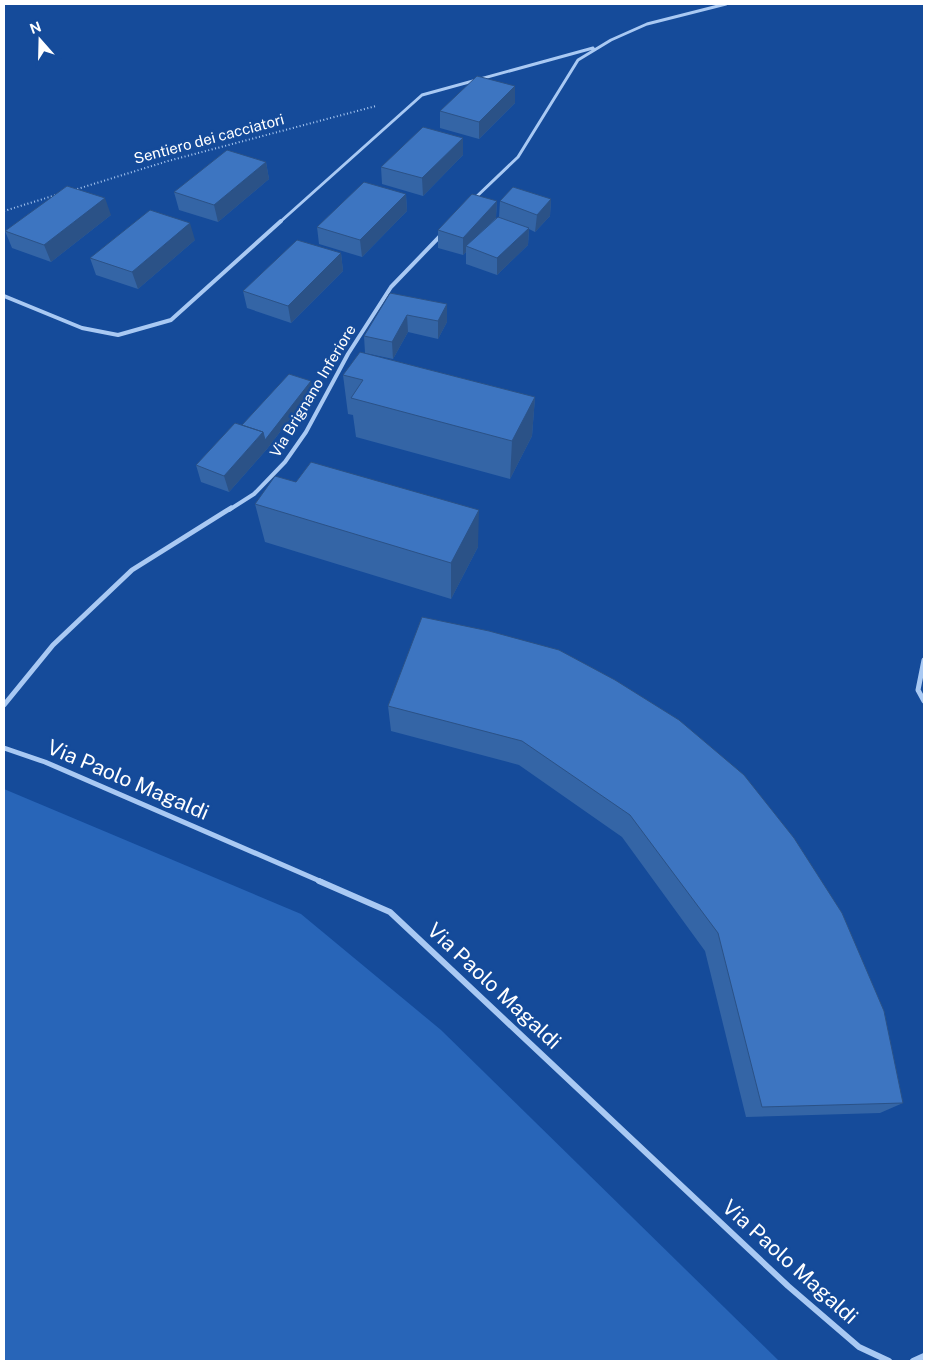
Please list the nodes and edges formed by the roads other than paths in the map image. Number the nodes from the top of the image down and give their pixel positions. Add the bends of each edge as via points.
1 (726, 4) edge
2 (598, 47) junction
3 (471, 203) edge
4 (444, 231) edge
5 (4, 296) edge
6 (924, 660) edge
7 (924, 701) edge
8 (4, 705) edge
9 (4, 748) edge
10 (924, 1356) edge
11 (889, 1361) edge
12 (913, 1361) edge

1 - 2 street via 647,24
2 - 3 street via 578,60 518,157
2 - 5 street via 422,95 171,320 118,335 82,328
4 - 8 street, Via Brignano Inferiore via 391,286 348,354 306,432 279,470 254,494 132,570 53,645
6 - 7 street via 918,690
9 - 11 street, Via Paolo Magaldi via 46,762 390,912 788,1286 859,1348
10 - 12 street

